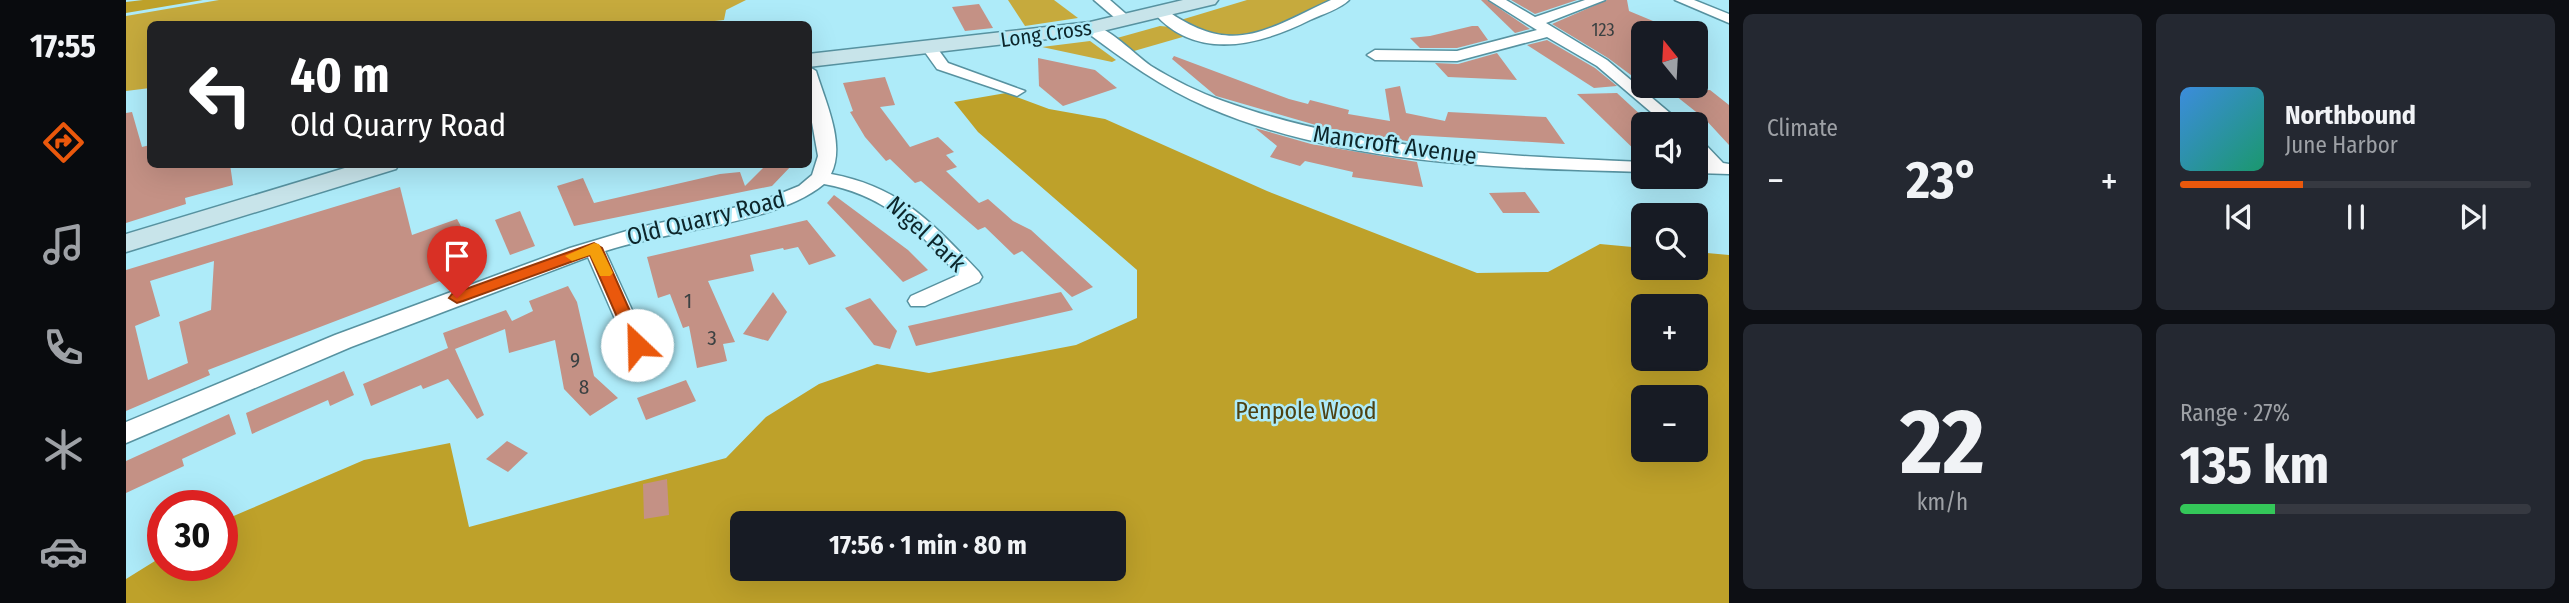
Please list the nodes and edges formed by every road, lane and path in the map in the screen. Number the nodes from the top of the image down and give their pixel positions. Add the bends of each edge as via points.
1 (1101, 0) edge
2 (1208, 0) edge
3 (1342, 0) edge
4 (1496, 0) edge
5 (1598, 0) edge
6 (1682, 0) edge
7 (1161, 13) junction
8 (1729, 19) edge
9 (1126, 21) junction
10 (1536, 22) junction
11 (1090, 28) junction
12 (1552, 31) junction
13 (930, 48) junction
14 (1375, 55) dead end
15 (812, 61) edge
16 (812, 87) edge
17 (1017, 91) dead end
18 (1662, 112) edge
19 (1708, 155) edge
20 (1631, 166) edge
21 (374, 168) edge
22 (1724, 169) edge
23 (820, 178) junction
24 (126, 243) edge
25 (594, 248) junction
26 (918, 301) dead end
27 (637, 345) dead end
28 (126, 433) edge

1 - 9 street
2 - 7 street, Long Cross
3 - 7 street via 1243,42 1191,36
4 - 10 street
5 - 10 street
6 - 8 street
7 - 9 street, Long Cross
9 - 11 street, Long Cross
10 - 12 street
11 - 13 street, Long Cross
11 - 20 street, Mancroft Avenue via 1123,55 1177,87 1308,133 1419,152
12 - 14 street via 1457,56
12 - 18 street via 1625,79
13 - 15 street, Long Cross
13 - 17 street via 942,66
16 - 23 street via 828,152 828,164
19 - 22 street
21 - 24 street
23 - 25 street, Old Quarry Road via 782,201 671,225
23 - 26 street, Nigel Park via 863,186 894,200 972,277
25 - 27 street
25 - 28 street, Old Quarry Road

